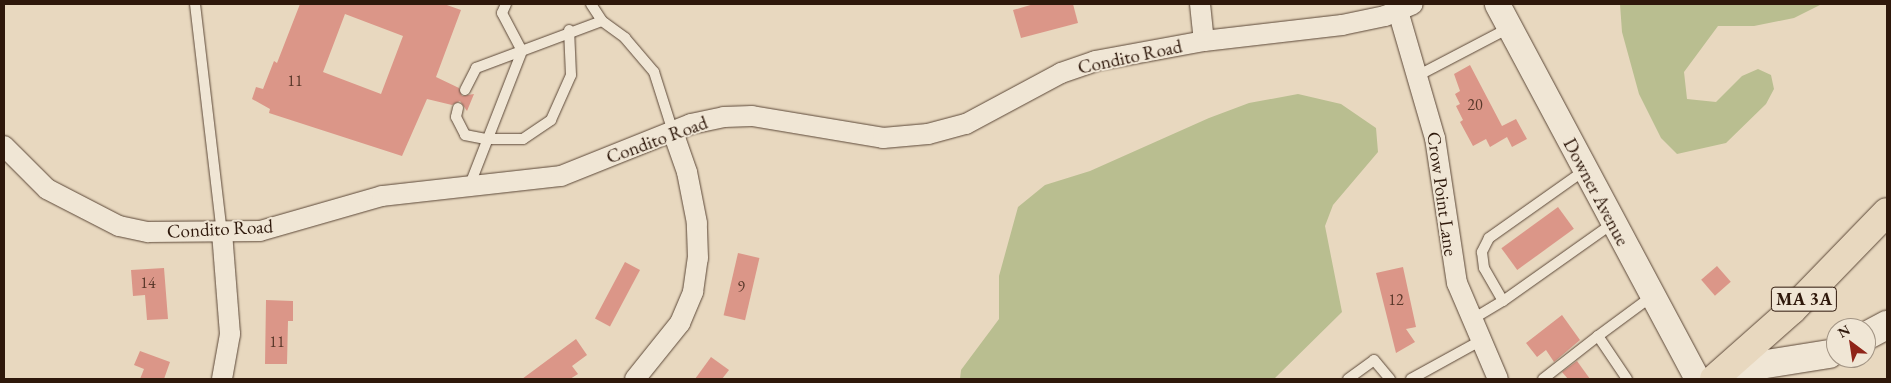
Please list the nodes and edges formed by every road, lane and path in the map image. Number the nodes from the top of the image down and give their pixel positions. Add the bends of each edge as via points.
1 (195, 4) edge
2 (506, 4) edge
3 (591, 4) edge
4 (1200, 4) edge
5 (1497, 4) edge
6 (1403, 6) edge
7 (602, 21) junction
8 (1509, 28) junction
9 (569, 30) junction
10 (1204, 41) junction
11 (522, 51) junction
12 (1419, 75) junction
13 (465, 90) dead end
14 (458, 108) dead end
15 (673, 132) junction
16 (486, 140) junction
17 (4, 146) edge
18 (1585, 170) junction
19 (469, 187) junction
20 (1887, 212) edge
21 (1613, 222) junction
22 (222, 233) junction
23 (1652, 296) junction
24 (1503, 301) junction
25 (1470, 320) junction
26 (1598, 336) junction
27 (1480, 341) junction
28 (1826, 353) edge
29 (1826, 355) edge
30 (222, 379) edge
31 (635, 379) edge
32 (1348, 379) edge
33 (1390, 379) edge
34 (1411, 379) edge
35 (1498, 379) edge
36 (1543, 379) edge
37 (1627, 379) edge
38 (1697, 379) edge
39 (1714, 379) edge
40 (1725, 379) edge
41 (1783, 379) edge

1 - 22 lane
2 - 11 lane via 502,13
3 - 7 lane
4 - 10 street
5 - 8 street, Downer Avenue
6 - 10 street, Condito Road via 1342,25
6 - 12 street, Crow Point Lane
7 - 9 lane
7 - 15 lane via 625,38 654,72
8 - 12 lane
8 - 18 street, Downer Avenue
9 - 11 lane
9 - 16 lane via 571,75 551,120 523,139
10 - 15 street, Condito Road via 1095,61 1061,74 966,124 928,134 883,138 752,116 724,116
11 - 13 lane via 476,68
11 - 16 lane
12 - 25 street, Crow Point Lane via 1435,138 1453,271
14 - 16 lane via 456,117 465,135
15 - 19 street, Condito Road via 561,176
15 - 31 street via 688,172 698,223 698,258 693,292 680,323
16 - 19 lane
17 - 22 street, Condito Road via 47,189 118,226 148,232
18 - 21 street, Downer Avenue
18 - 24 lane via 1489,238 1482,252 1484,268
19 - 22 street, Condito Road via 382,196 294,223
20 - 39 main road, MA 3A via 1792,310
21 - 23 street, Downer Avenue
21 - 24 lane
22 - 30 street via 230,334
23 - 26 lane
23 - 38 street, Downer Avenue
24 - 25 lane
25 - 27 street, Crow Point Lane
26 - 36 lane
26 - 37 lane
27 - 34 lane
27 - 35 street, Crow Point Lane
28 - 40 main road via 1754,366
29 - 41 main road
32 - 33 lane via 1374,360

